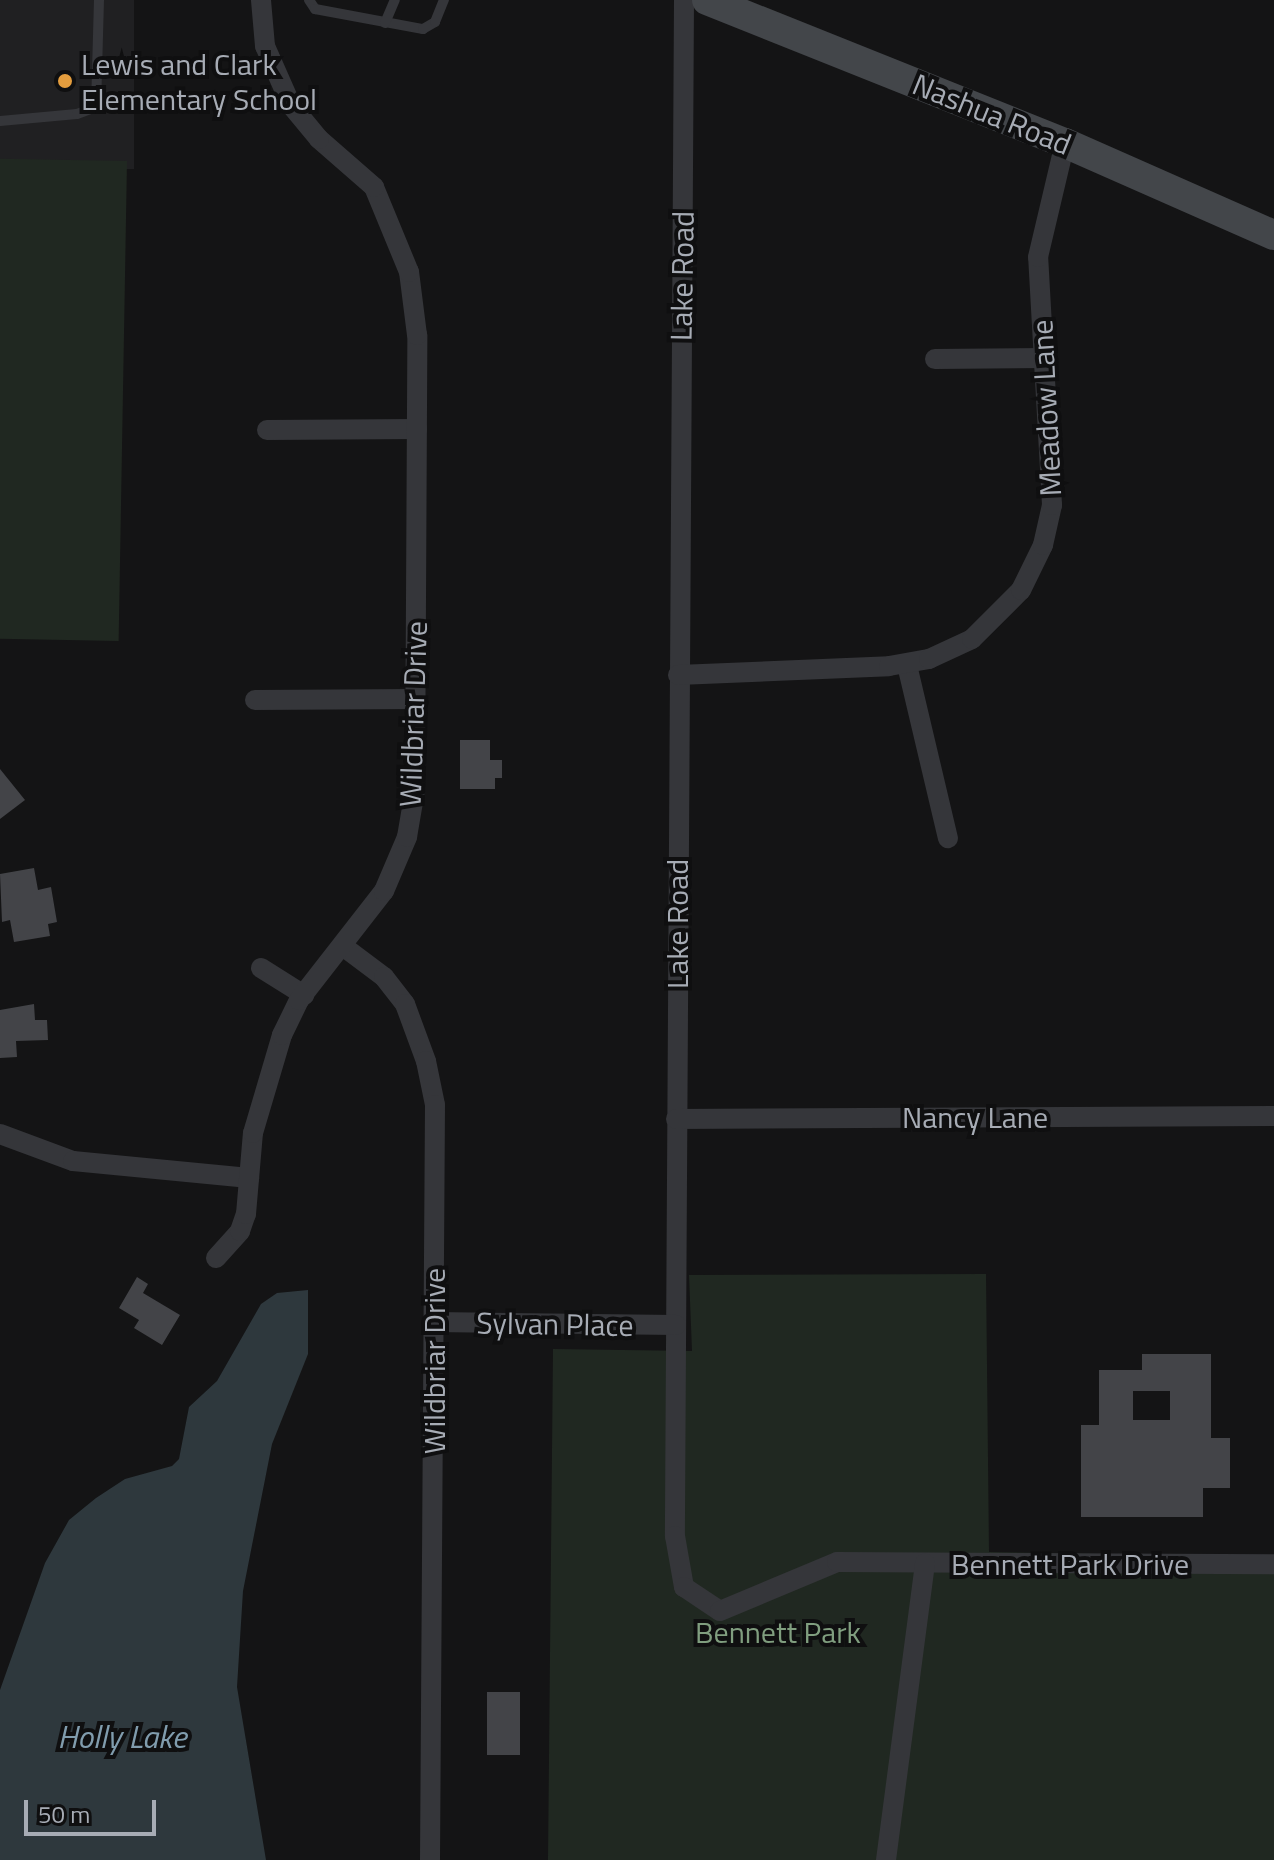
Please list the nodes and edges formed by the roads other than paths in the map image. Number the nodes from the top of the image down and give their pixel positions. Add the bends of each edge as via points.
1 (99, 0) edge
2 (261, 0) edge
3 (309, 0) edge
4 (395, 0) edge
5 (444, 0) edge
6 (684, 0) edge
7 (707, 0) edge
8 (385, 23) junction
9 (0, 121) edge
10 (1065, 143) junction
11 (1274, 235) edge
12 (1045, 358) junction
13 (935, 359) dead end
14 (417, 429) junction
15 (267, 430) dead end
16 (907, 665) junction
17 (678, 675) junction
18 (415, 699) junction
19 (255, 700) dead end
20 (948, 838) dead end
21 (344, 947) junction
22 (261, 968) dead end
23 (304, 995) junction
24 (1274, 1116) edge
25 (676, 1119) junction
26 (0, 1134) edge
27 (249, 1178) junction
28 (216, 1258) dead end
29 (434, 1322) junction
30 (676, 1325) junction
31 (925, 1564) junction
32 (1274, 1564) edge
33 (430, 1860) edge
34 (886, 1860) edge

1 - 9 lane via 96,107 77,114
2 - 14 street, Wildbriar Drive via 265,46 291,105 319,139 374,187 398,237 415,304
3 - 8 lane via 315,9
4 - 8 lane
5 - 8 lane via 435,22 423,29
6 - 17 street, Lake Road
7 - 10 street, Nashua Road
10 - 11 street, Nashua Road
10 - 12 street, Meadow Lane via 1038,257
12 - 13 street
12 - 16 street, Meadow Lane via 1054,477 1050,518 1032,570 1007,609 972,639
14 - 15 street
14 - 18 street, Wildbriar Drive
16 - 17 street, Meadow Lane
16 - 20 street
17 - 25 street, Lake Road
18 - 19 street
18 - 21 street, Wildbriar Drive via 415,790 407,837 384,891
21 - 23 street
21 - 29 street, Wildbriar Drive via 384,977 405,1004 426,1061 436,1128
22 - 23 street
23 - 27 street via 282,1035 253,1133
24 - 25 street, Nancy Lane
25 - 30 street, Lake Road
26 - 27 street via 73,1161
27 - 28 street via 240,1231
29 - 30 street, Sylvan Place
29 - 33 street, Wildbriar Drive
30 - 31 street, Lake Road via 676,1552 684,1587 692,1596 720,1611 837,1562
31 - 32 street, Bennett Park Drive
31 - 34 street, Bennett Park Drive

